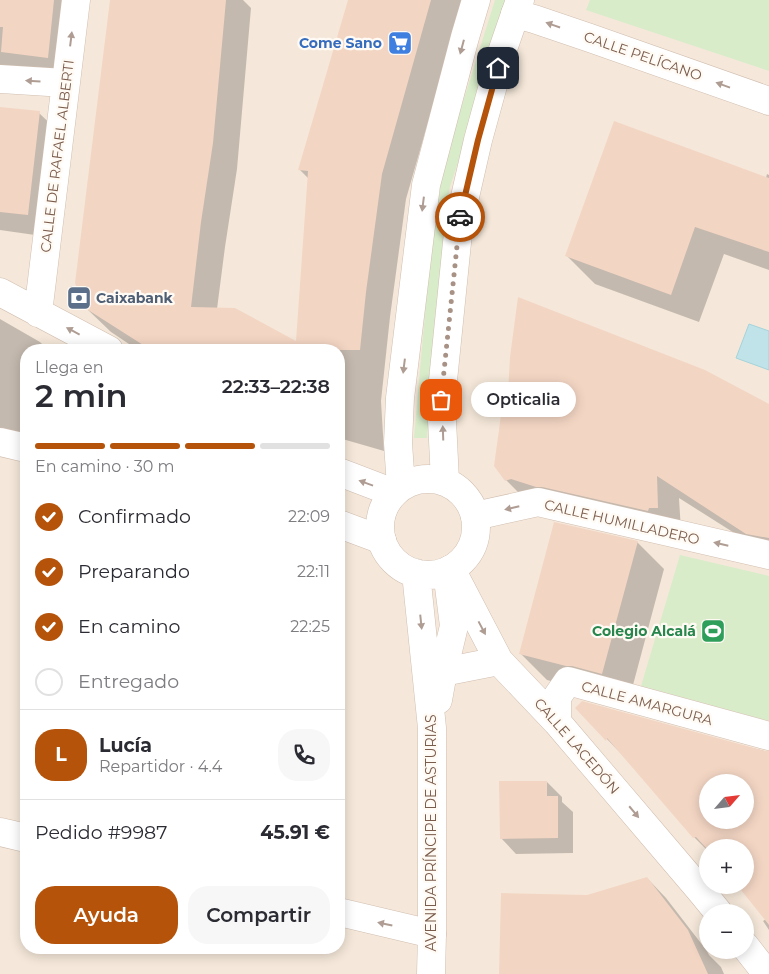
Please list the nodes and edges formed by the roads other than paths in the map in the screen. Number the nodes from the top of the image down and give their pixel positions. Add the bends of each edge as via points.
1 (76, 0) edge
2 (476, 0) edge
3 (518, 7) edge
4 (0, 79) edge
5 (65, 83) junction
6 (769, 101) edge
7 (0, 292) edge
8 (38, 313) junction
9 (97, 344) edge
10 (0, 442) edge
11 (20, 447) edge
12 (345, 474) edge
13 (445, 482) junction
14 (397, 490) junction
15 (475, 516) junction
16 (345, 526) edge
17 (382, 540) junction
18 (769, 555) edge
19 (449, 570) junction
20 (416, 573) junction
21 (499, 660) junction
22 (442, 672) junction
23 (557, 722) junction
24 (432, 728) junction
25 (769, 736) edge
26 (0, 832) edge
27 (20, 837) edge
28 (711, 904) edge
29 (345, 913) edge
30 (432, 934) junction
31 (754, 957) edge
32 (431, 974) edge
33 (767, 974) edge

5 -> 1 street, CALLE DE RAFAEL ALBERTI
2 -> 14 street via 426,185 400,398
6 -> 3 street, CALLE PELÍCANO via 534,18
13 -> 3 street via 441,400 459,223 478,140
5 -> 4 street
5 - 8 street, CALLE DE RAFAEL ALBERTI
7 - 8 street
9 -> 8 street
10 - 11 street
14 -> 12 street
13 - 14 street via 414,480
13 - 15 street via 459,489 470,501
14 - 17 street via 384,507 380,524
18 -> 15 street, CALLE HUMILLADERO via 538,502
15 - 19 street via 475,538 465,558
16 - 17 street
17 - 20 street via 389,555
19 - 20 street via 432,575
19 -> 21 street, CALLE LACEDÓN
19 - 22 street via 454,626
20 -> 24 street, AVENIDA PRÍNCIPE DE ASTURIAS
21 - 22 street
21 - 23 street, CALLE LACEDÓN
22 - 24 street
23 - 25 street, CALLE AMARGURA via 557,697 568,681
23 -> 28 street, CALLE LACEDÓN
24 - 30 street, AVENIDA PRÍNCIPE DE ASTURIAS
26 - 27 street
30 -> 29 street
30 - 32 street, AVENIDA PRÍNCIPE DE ASTURIAS
31 - 33 street

